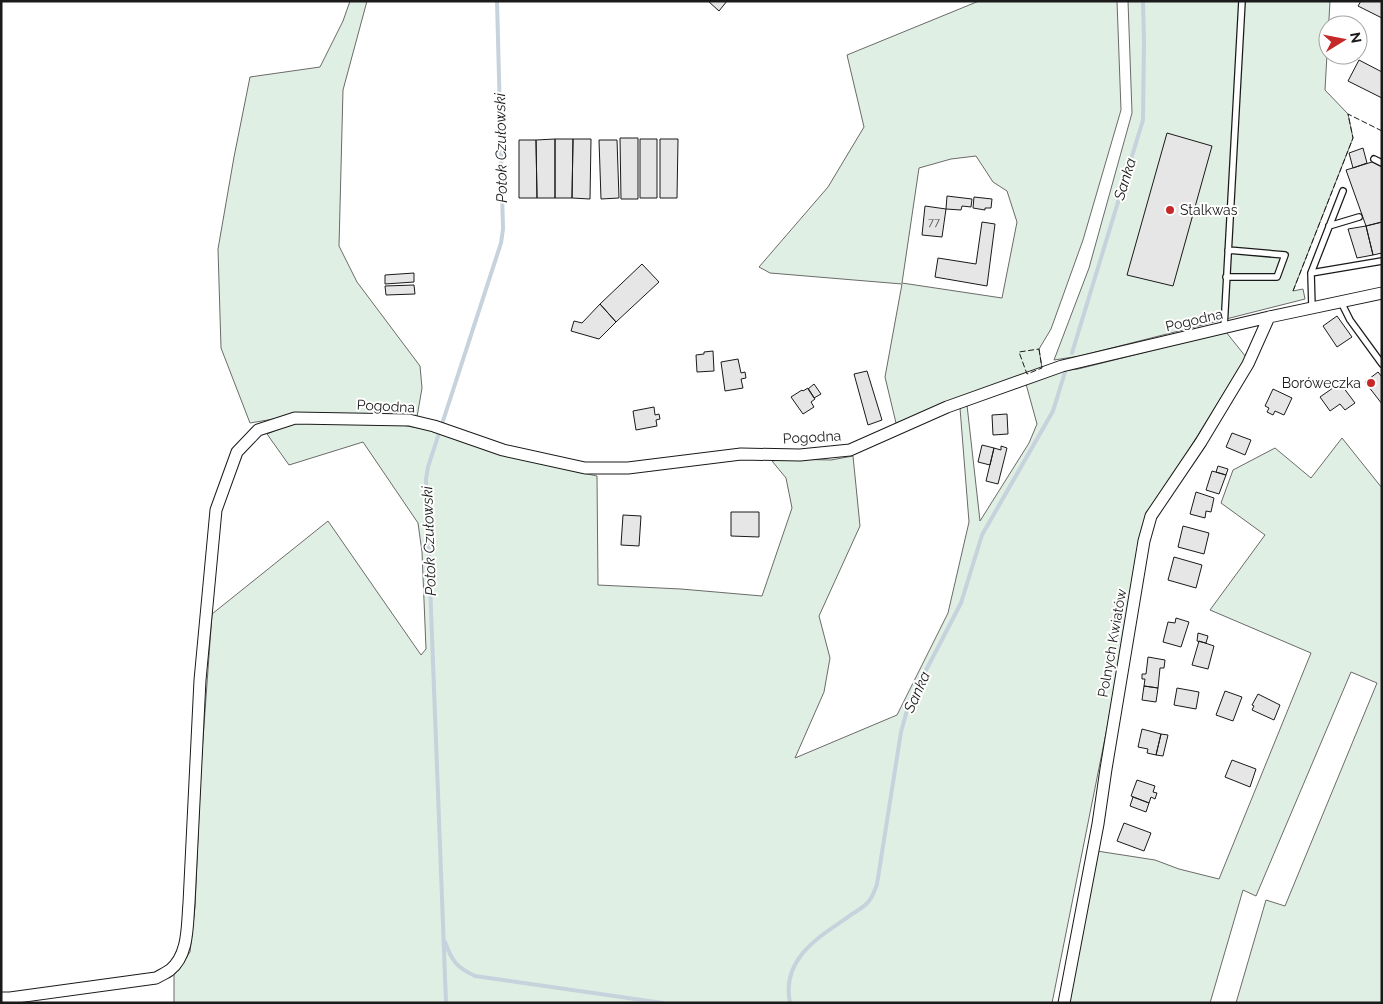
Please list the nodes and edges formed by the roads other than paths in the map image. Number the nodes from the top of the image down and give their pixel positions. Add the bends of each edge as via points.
1 (1242, 1) edge
2 (1374, 158) dead end
3 (1382, 163) edge
4 (1343, 191) dead end
5 (1359, 217) dead end
6 (1329, 226) junction
7 (1228, 250) junction
8 (1382, 260) edge
9 (1311, 273) junction
10 (1226, 277) junction
11 (1382, 293) edge
12 (1341, 302) junction
13 (1312, 308) junction
14 (1269, 317) junction
15 (1224, 328) junction
16 (1382, 364) edge
17 (1, 998) edge
18 (1064, 1003) edge

1 - 7 lane
2 - 3 lane
4 - 6 lane
5 - 6 lane
6 - 9 lane
7 - 10 lane
7 - 10 lane via 1285,255 1277,277
8 - 9 lane
9 - 13 lane
10 - 15 lane
11 - 12 street, Pogodna
12 - 13 street, Pogodna
12 - 16 lane
13 - 14 street, Pogodna
14 - 15 street, Pogodna
14 - 18 street, Polnych Kwiatów via 1248,364 1151,516
15 - 17 street, Pogodna via 1062,366 946,407 850,450 800,455 741,454 628,468 585,468 503,450 409,420 294,418 258,430 237,452 216,510 200,680 189,903 182,957 170,970 156,978

